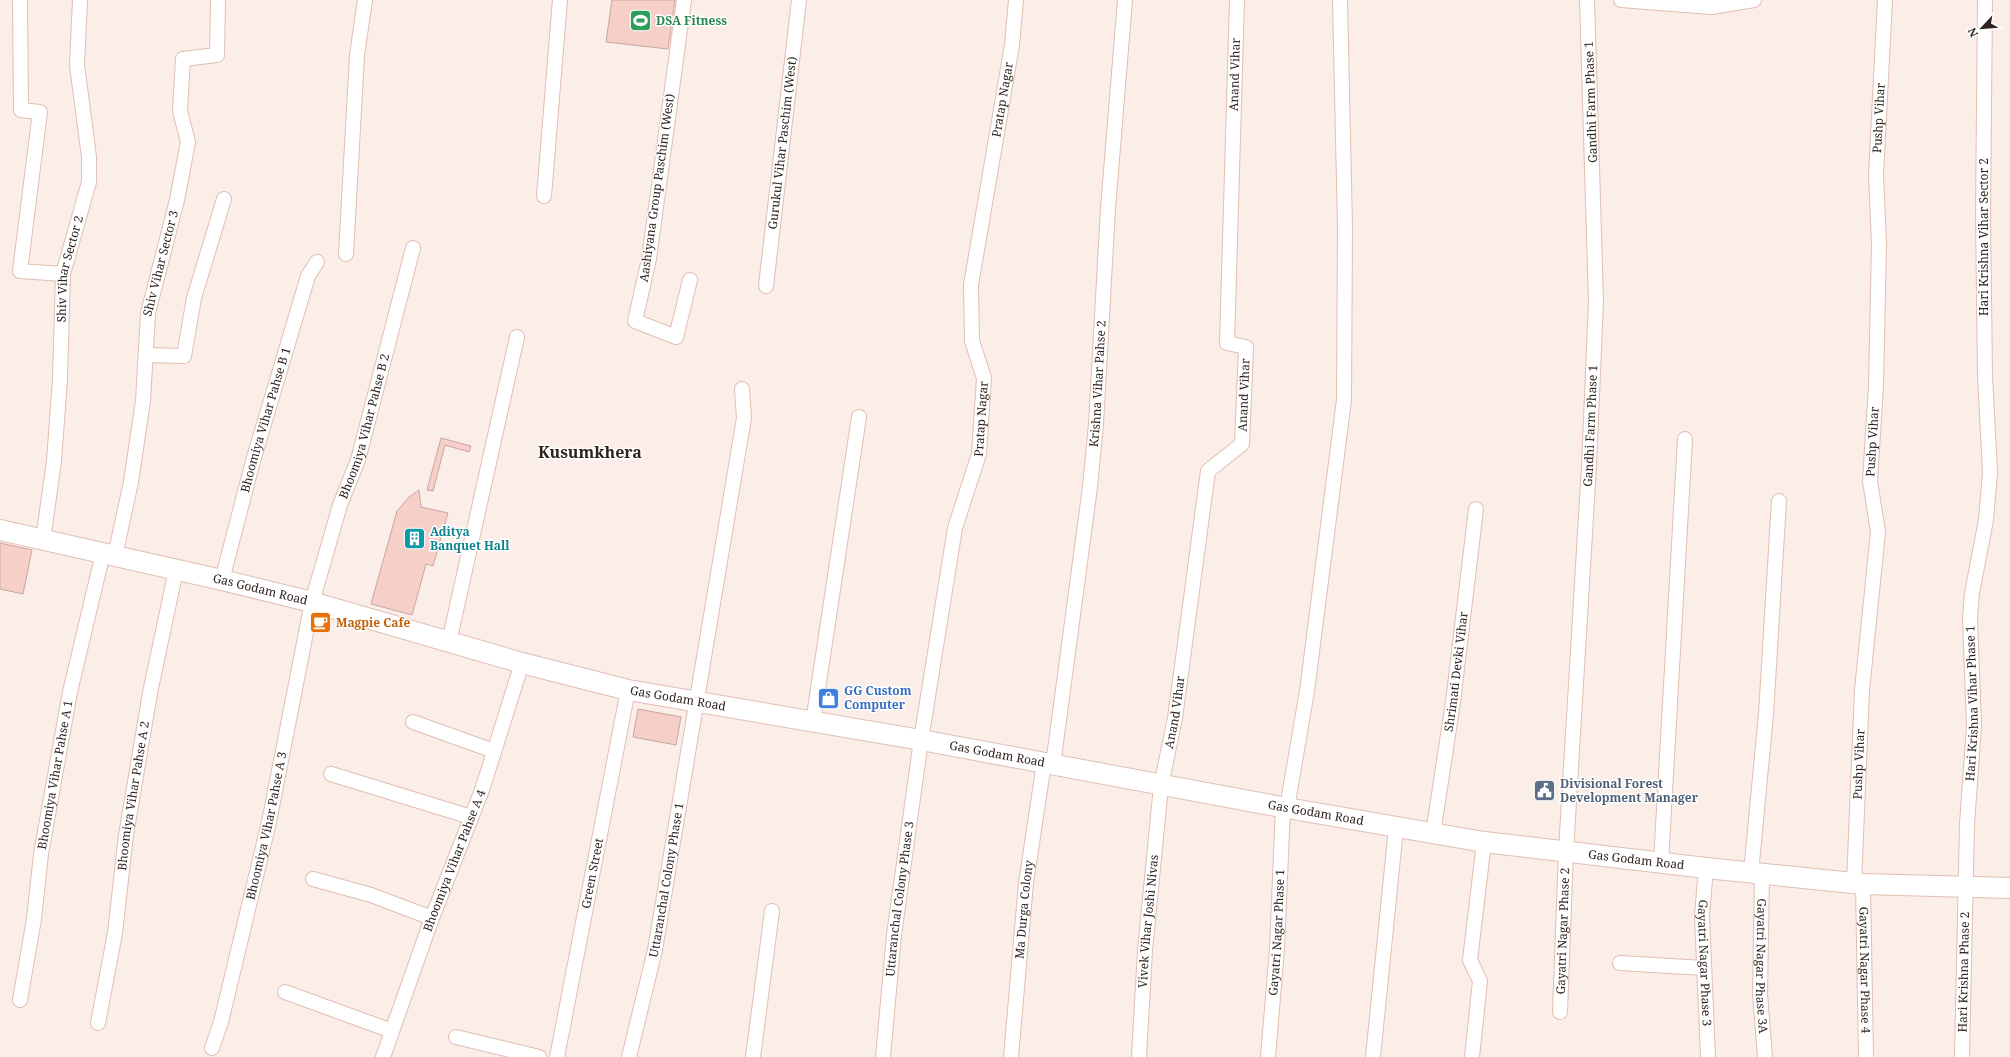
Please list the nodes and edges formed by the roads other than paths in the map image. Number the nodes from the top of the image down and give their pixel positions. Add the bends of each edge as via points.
1 (20, 0) edge
2 (80, 0) edge
3 (218, 0) edge
4 (366, 0) edge
5 (560, 0) edge
6 (684, 0) edge
7 (799, 0) edge
8 (1016, 0) edge
9 (1125, 0) edge
10 (1237, 0) edge
11 (1340, 0) edge
12 (1587, 0) edge
13 (1621, 0) edge
14 (1754, 0) edge
15 (1885, 0) edge
16 (1985, 0) edge
17 (544, 196) dead end
18 (224, 199) dead end
19 (413, 248) dead end
20 (346, 254) dead end
21 (317, 262) dead end
22 (63, 274) junction
23 (690, 280) dead end
24 (766, 286) dead end
25 (517, 337) dead end
26 (146, 354) junction
27 (742, 389) dead end
28 (859, 417) dead end
29 (1685, 439) dead end
30 (1990, 473) joint
31 (1779, 501) dead end
32 (1476, 509) dead end
33 (0, 530) edge
34 (43, 540) junction
35 (109, 555) junction
36 (176, 570) junction
37 (222, 580) junction
38 (312, 602) junction
39 (449, 642) junction
40 (522, 663) junction
41 (628, 690) junction
42 (696, 702) junction
43 (413, 722) dead end
44 (813, 722) junction
45 (921, 740) junction
46 (494, 751) junction
47 (1049, 764) junction
48 (331, 774) dead end
49 (1161, 786) junction
50 (1285, 808) junction
51 (471, 817) junction
52 (1396, 828) junction
53 (1433, 834) junction
54 (1484, 842) junction
55 (1566, 851) junction
56 (1661, 862) junction
57 (1706, 868) junction
58 (1757, 873) junction
59 (313, 879) dead end
60 (1859, 883) junction
61 (1964, 887) junction
62 (2010, 888) edge
63 (772, 911) dead end
64 (432, 918) junction
65 (1620, 963) dead end
66 (1704, 968) junction
67 (285, 992) dead end
68 (20, 1000) dead end
69 (1560, 1012) dead end
70 (98, 1023) dead end
71 (392, 1031) junction
72 (456, 1037) dead end
73 (212, 1048) dead end
74 (383, 1057) edge
75 (538, 1057) edge
76 (557, 1057) edge
77 (630, 1057) edge
78 (753, 1057) edge
79 (883, 1057) edge
80 (1011, 1057) edge
81 (1140, 1057) edge
82 (1268, 1057) edge
83 (1373, 1057) edge
84 (1472, 1057) edge
85 (1708, 1057) edge
86 (1765, 1057) edge
87 (1866, 1057) edge
88 (1962, 1057) edge

1 - 22 street via 21,110 40,112 20,271
2 - 22 street, Shiv Vihar Sector 2 via 77,65 90,182
3 - 26 street, Shiv Vihar Sector 3 via 217,55 183,58 180,111 188,142 177,200 148,313
4 - 20 street via 357,55
5 - 17 street
6 - 23 street, Aashiyana Group Paschim (West) via 649,259 634,321 676,338
7 - 24 street, Gurukul Vihar Paschim (West)
8 - 45 street, Pratap Nagar via 1012,44 971,284 972,341 984,378 979,454 955,528
9 - 47 street, Krishna Vihar Pahse 2 via 1108,208 1090,487
10 - 49 street, Anand Vihar via 1227,343 1246,347 1242,444 1208,471 1175,718
11 - 50 street, Gayatri Nagar Phase 1 via 1344,189 1344,400 1307,691
12 - 55 street, Gandhi Farm Phase 1 via 1596,302
13 - 14 street via 1711,7
15 - 60 street, Pushp Vihar via 1876,175 1879,260 1876,385 1870,481 1878,532 1862,690
16 - 30 street, Hari Krishna Vihar Sector 2 via 1984,352
18 - 26 street via 194,298 184,356
19 - 38 street, Bhoomiya Vihar Pahse B 2 via 358,460 340,505
21 - 37 street, Bhoomiya Vihar Pahse B 1 via 308,276 253,461
22 - 34 street, Shiv Vihar Sector 2 via 60,379 54,461
25 - 39 street
26 - 35 street, Shiv Vihar Sector 3 via 143,401 131,482
27 - 42 street, Uttaranchal Colony Phase 1 via 744,418
28 - 44 street
29 - 56 street
30 - 61 street, Hari Krishna Vihar Phase 1 via 1986,520 1970,618 1974,726
31 - 58 street, Gayatri Nagar Phase 3A
32 - 53 street, Shrimati Devki Vihar via 1453,702
33 - 34 main road, Gas Godam Road
34 - 35 main road, Gas Godam Road
35 - 36 main road, Gas Godam Road
35 - 68 street, Bhoomiya Vihar Pahse A 1 via 70,692 41,854 34,919
36 - 37 main road, Gas Godam Road
36 - 70 street, Bhoomiya Vihar Pahse A 2 via 150,693 126,835 115,933
37 - 38 main road, Gas Godam Road
38 - 39 main road, Gas Godam Road
38 - 73 street, Bhoomiya Vihar Pahse A 3 via 269,822 221,1022
39 - 40 main road, Gas Godam Road
40 - 41 main road, Gas Godam Road
40 - 46 street, Bhoomiya Vihar Pahse A 4
41 - 42 main road, Gas Godam Road
41 - 76 street, Green Street
42 - 44 main road, Gas Godam Road
42 - 77 street, Uttaranchal Colony Phase 1 via 655,950
43 - 46 street
44 - 45 main road, Gas Godam Road
45 - 47 main road, Gas Godam Road
45 - 79 street, Uttaranchal Colony Phase 3 via 894,935
46 - 51 street, Bhoomiya Vihar Pahse A 4
47 - 49 main road, Gas Godam Road
47 - 80 street, Ma Durga Colony via 1026,883
48 - 51 street
49 - 50 main road, Gas Godam Road
49 - 81 street, Vivek Vihar Joshi Nivas via 1145,950
50 - 52 main road, Gas Godam Road
50 - 82 street, Gayatri Nagar Phase 1
51 - 64 street, Bhoomiya Vihar Pahse A 4
52 - 53 main road, Gas Godam Road
52 - 83 street
53 - 54 main road, Gas Godam Road
54 - 55 main road, Gas Godam Road
54 - 84 street via 1470,960 1480,981
55 - 56 main road, Gas Godam Road
55 - 69 street, Gayatri Nagar Phase 2
56 - 57 main road, Gas Godam Road
57 - 58 main road, Gas Godam Road
57 - 66 street, Gayatri Nagar Phase 3 via 1702,915
58 - 60 main road, Gas Godam Road
58 - 86 street, Gayatri Nagar Phase 3A via 1760,994
59 - 64 street via 371,895
60 - 61 main road, Gas Godam Road
60 - 87 street, Gayatri Nagar Phase 4
61 - 62 main road, Gas Godam Road
61 - 88 street, Hari Krishna Phase 2
63 - 78 street
64 - 71 street, Bhoomiya Vihar Pahse A 4
65 - 66 street
66 - 85 street, Gayatri Nagar Phase 3
67 - 71 street
71 - 74 street, Bhoomiya Vihar Pahse A 4
72 - 75 street

